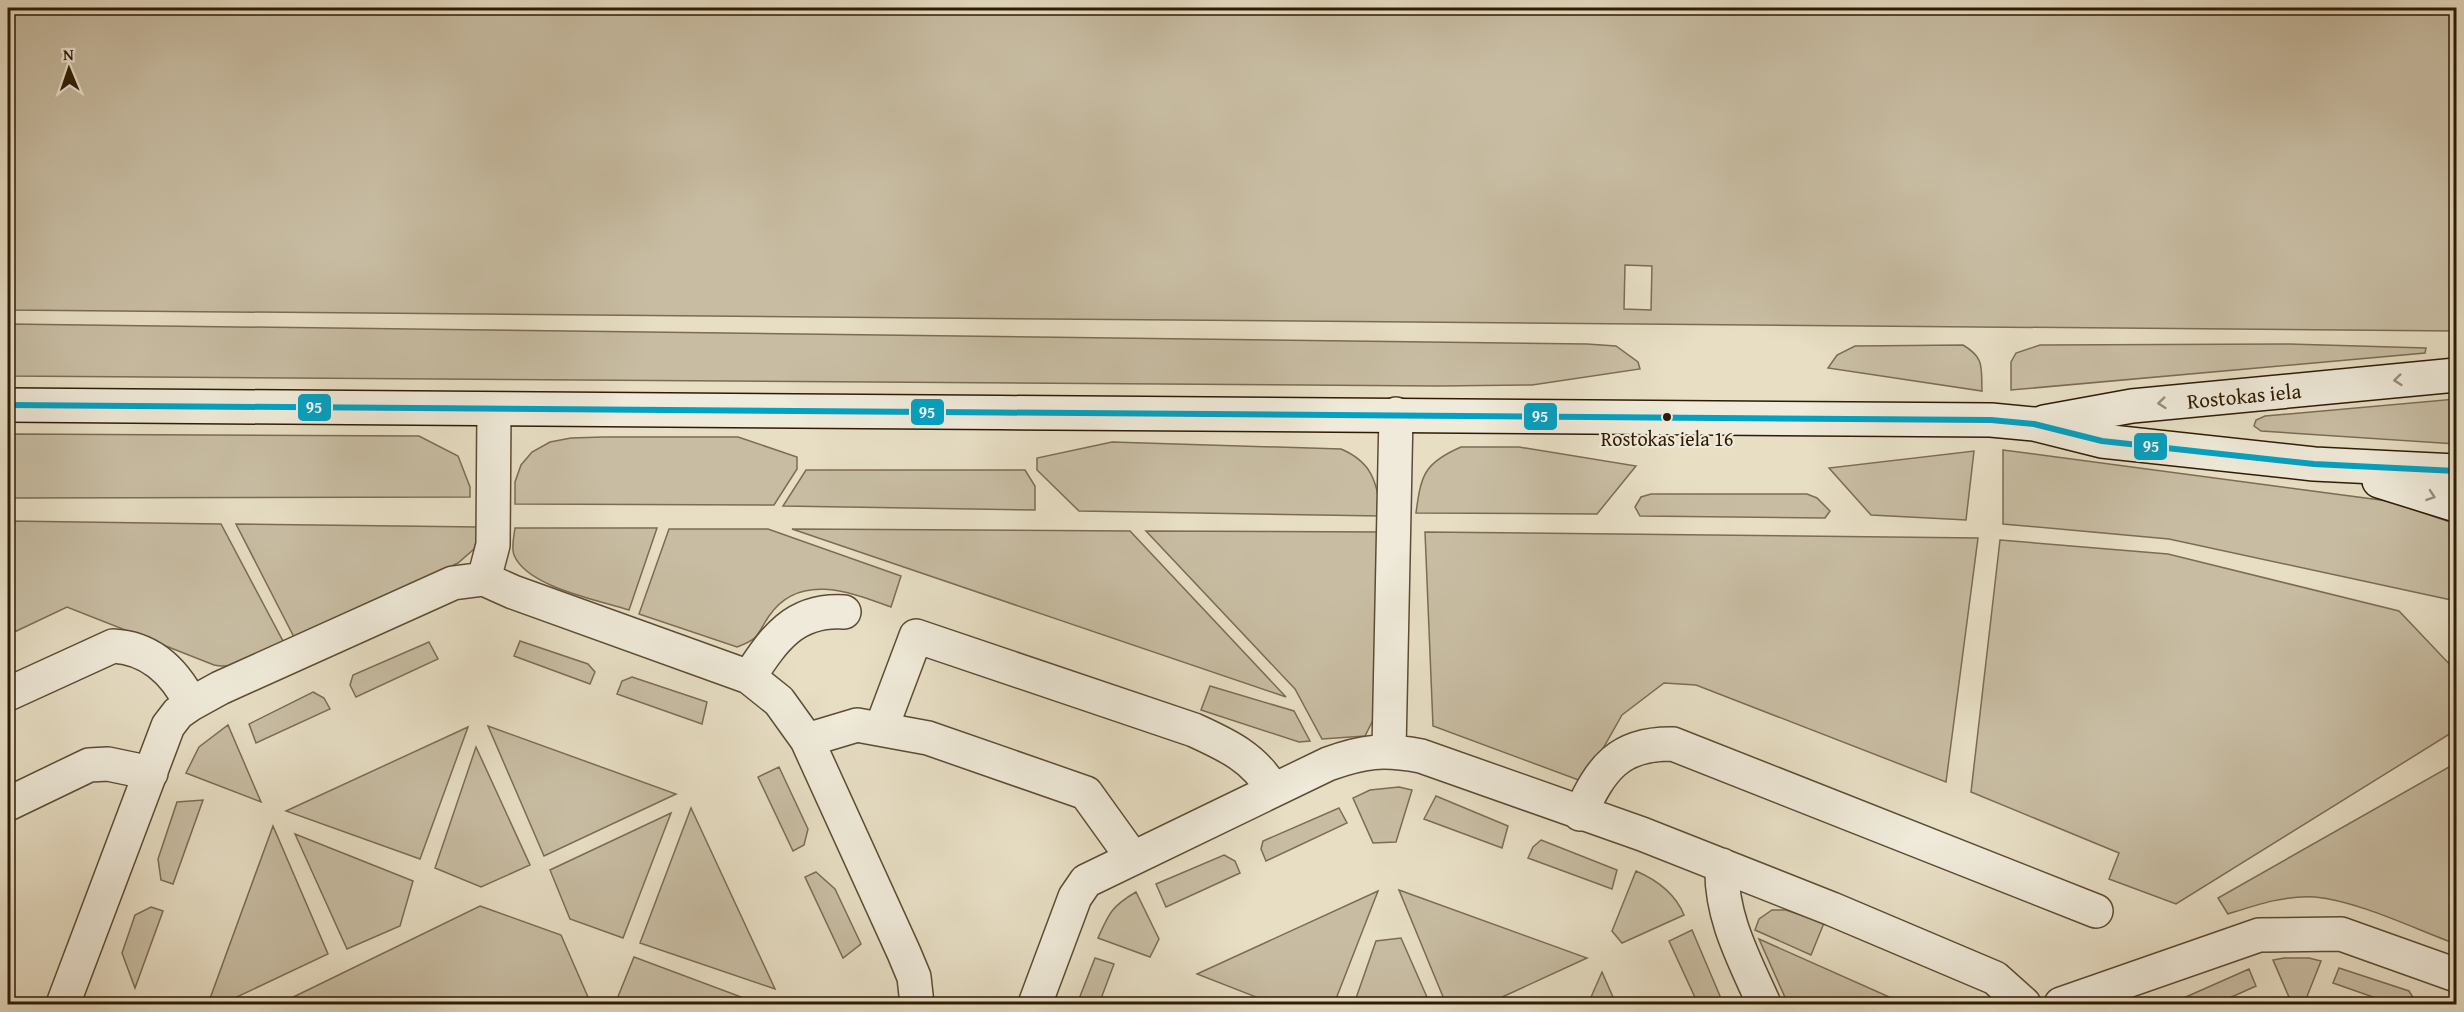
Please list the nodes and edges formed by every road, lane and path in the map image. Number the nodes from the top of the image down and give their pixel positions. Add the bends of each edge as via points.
1 (2457, 375) edge
2 (8, 405) edge
3 (494, 410) junction
4 (1396, 414) junction
5 (2034, 424) junction
6 (2314, 464) junction
7 (2457, 471) edge
8 (2457, 505) edge
9 (484, 579) junction
10 (844, 612) dead end
11 (749, 677) junction
12 (8, 694) edge
13 (191, 704) junction
14 (881, 729) junction
15 (807, 740) junction
16 (1389, 750) junction
17 (151, 773) junction
18 (1273, 790) junction
19 (8, 804) edge
20 (1580, 814) junction
21 (1132, 857) junction
22 (1722, 865) junction
23 (2096, 911) dead end
24 (2457, 975) edge
25 (63, 1005) edge
26 (917, 1005) edge
27 (1035, 1005) edge
28 (1764, 1005) edge
29 (2024, 1005) edge
30 (2061, 1005) edge

1 -> 5 street, Rostokas iela via 2132,406
2 - 3 street, Rostokas iela
3 - 4 street, Rostokas iela
3 - 9 street via 494,536
4 - 5 street, Rostokas iela via 1991,420
4 - 16 street
5 - 6 street, Rostokas iela via 2102,441
6 - 7 street, Rostokas iela
6 -> 8 street
9 - 11 street
9 - 13 street via 453,583
10 - 11 street via 816,613 798,621 765,653
11 - 15 street via 779,701
12 - 13 street via 113,646 155,660 172,672
13 - 17 street via 168,726
14 - 15 street via 857,724
14 - 18 street via 915,636 1194,730 1247,758
14 - 21 street via 927,738 1086,793
15 - 26 street via 914,977
16 - 18 street via 1352,755
16 - 20 street via 1421,756
17 - 19 street via 108,764 89,765
17 - 25 street
18 - 21 street
20 - 22 street
20 - 23 street via 1594,783 1615,759 1632,750 1673,744
21 - 27 street via 1086,881 1075,897
22 - 28 street via 1727,919
22 - 29 street via 1971,966 1995,978
24 - 30 street via 2341,934 2259,934

